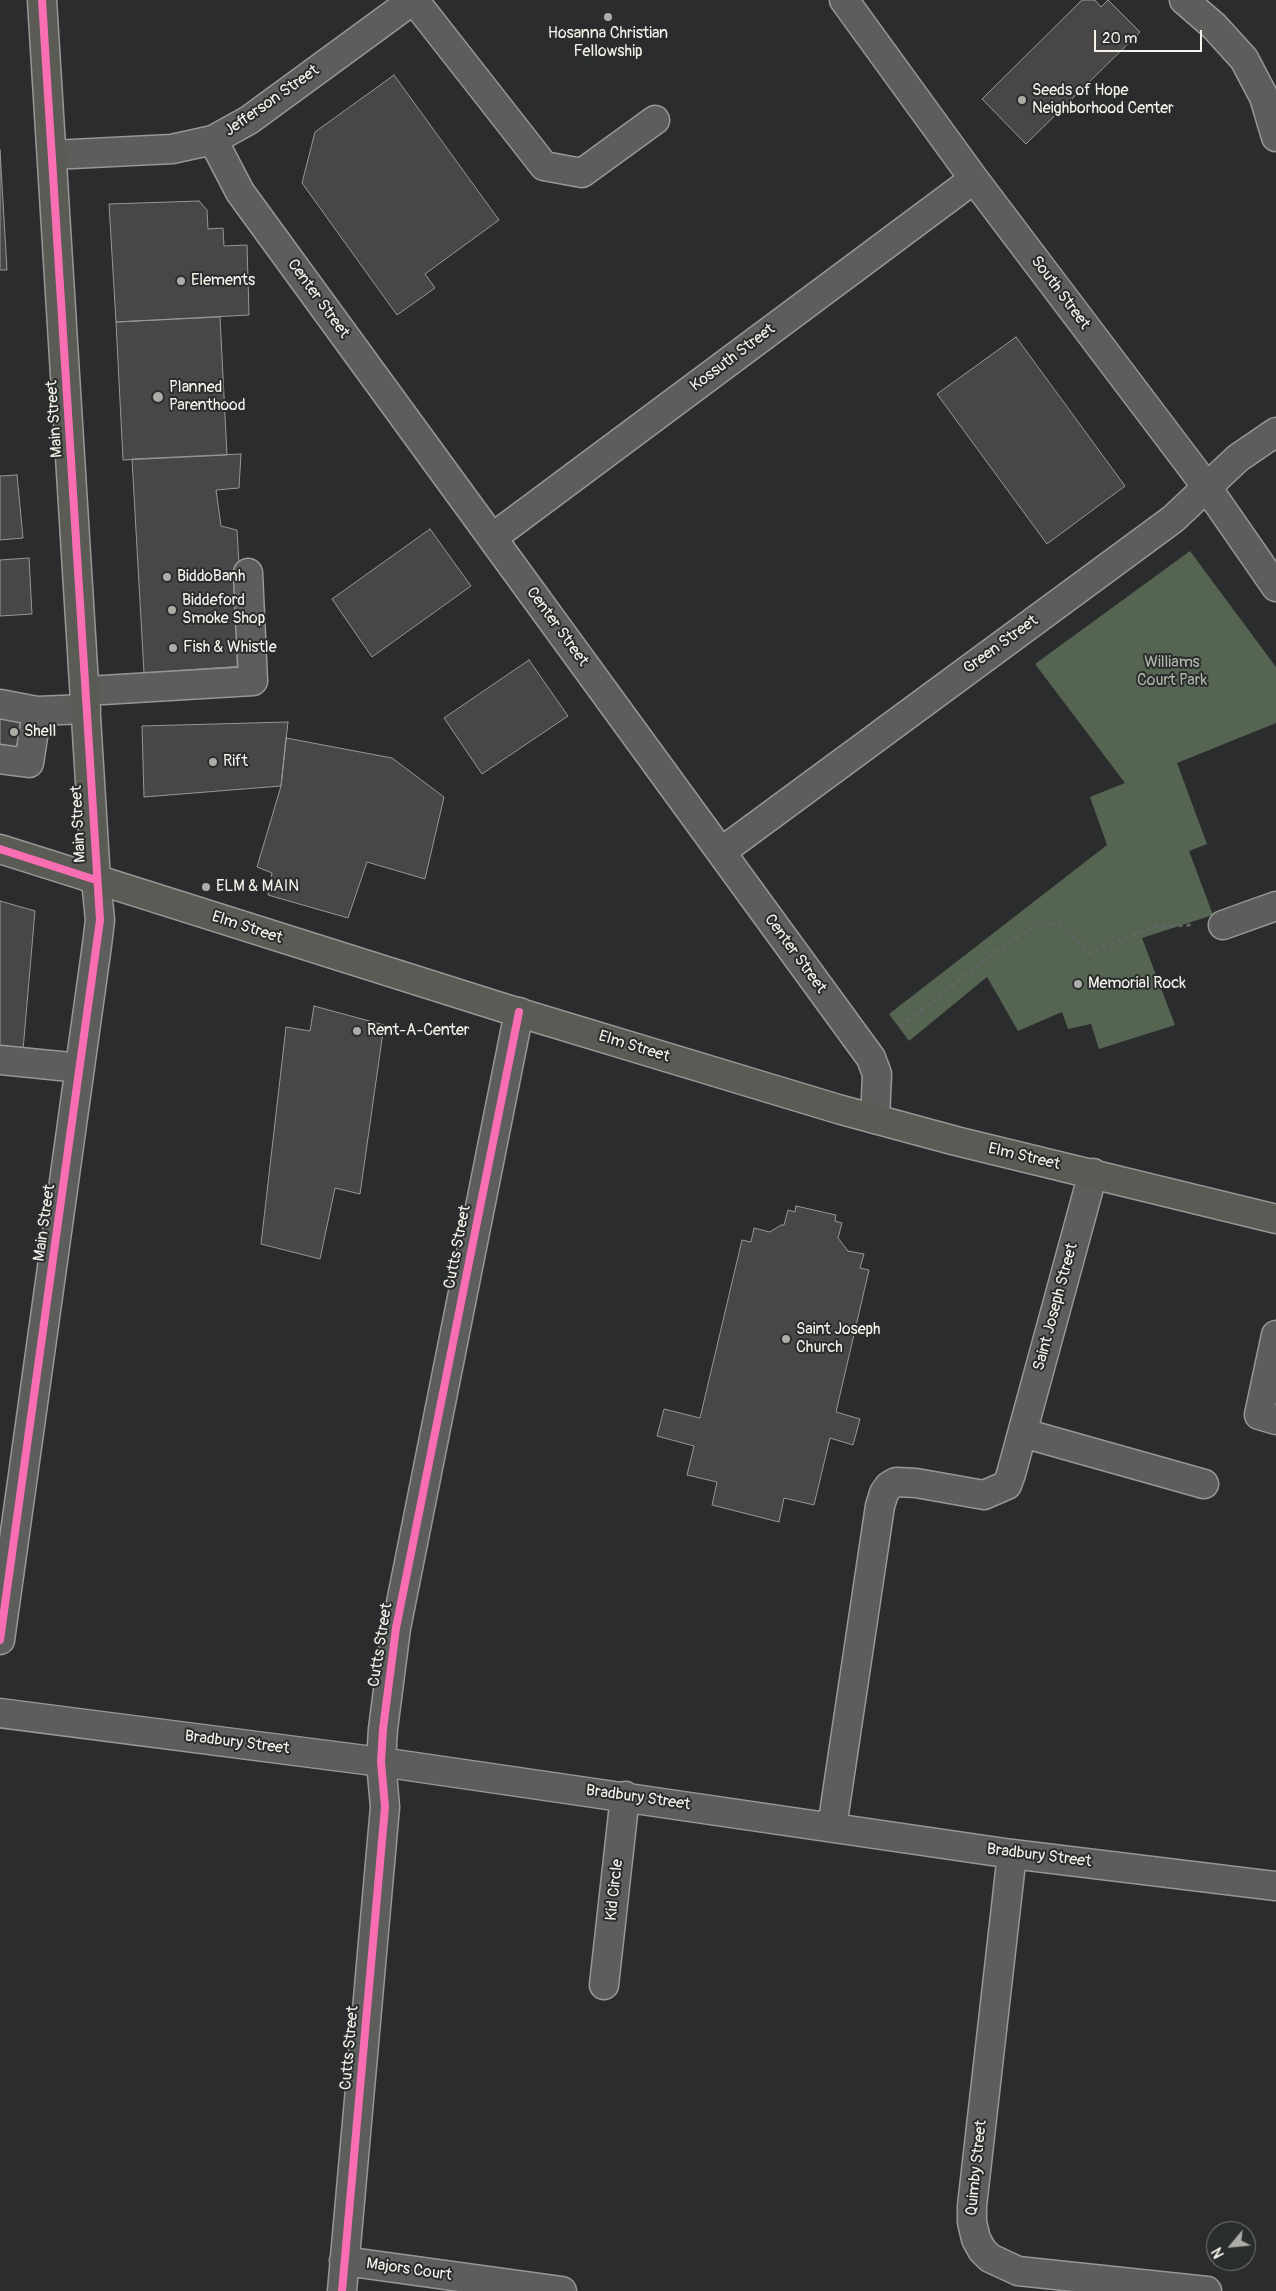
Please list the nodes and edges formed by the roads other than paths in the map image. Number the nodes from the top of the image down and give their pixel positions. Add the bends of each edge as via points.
1 (42, 0) edge
2 (413, 0) edge
3 (844, 0) edge
4 (1184, 0) edge
5 (1265, 72) edge
6 (655, 120) dead end
7 (1276, 138) edge
8 (213, 140) junction
9 (52, 155) junction
10 (974, 179) junction
11 (1276, 432) edge
12 (1206, 486) junction
13 (492, 538) junction
14 (248, 573) dead end
15 (1276, 587) edge
16 (86, 700) junction
17 (0, 704) edge
18 (37, 711) junction
19 (0, 759) edge
20 (0, 849) edge
21 (721, 852) junction
22 (96, 880) junction
23 (1276, 906) edge
24 (1224, 925) road end
25 (519, 1012) junction
26 (0, 1060) edge
27 (80, 1068) junction
28 (875, 1120) junction
29 (1092, 1173) junction
30 (1276, 1219) edge
31 (1276, 1335) edge
32 (1276, 1420) edge
33 (1022, 1436) junction
34 (1204, 1484) dead end
35 (0, 1640) edge
36 (0, 1713) edge
37 (381, 1762) junction
38 (625, 1796) junction
39 (832, 1827) junction
40 (1012, 1854) junction
41 (1276, 1886) edge
42 (604, 1985) dead end
43 (344, 2261) junction
44 (342, 2291) edge
45 (562, 2291) edge
46 (1207, 2291) edge

1 - 9 main road, Main Street
2 - 6 street via 544,166 582,172
2 - 8 street, Jefferson Street via 249,120
3 - 10 street, South Street
4 - 5 street
5 - 7 street via 1264,97
8 - 9 street, Jefferson Street via 172,149
8 - 13 street, Center Street via 240,192
9 - 16 main road, Main Street
10 - 12 street, South Street
10 - 13 street, Kossuth Street
11 - 12 street, Green Street via 1238,458
12 - 15 street, South Street
12 - 21 street, Green Street via 1173,519
13 - 21 street, Center Street
14 - 16 street via 253,681
16 - 18 street
16 - 22 main road, Main Street
17 - 18 street
18 - 19 street via 29,763
20 - 22 main road, Elm Street
21 - 28 street, Center Street via 870,1058 877,1074
22 - 25 main road, Elm Street
22 - 27 street, Main Street via 100,920
23 - 24 street
25 - 28 main road, Elm Street
25 - 37 street, Cutts Street via 396,1628
26 - 27 street
27 - 35 street, Main Street
28 - 29 main road, Elm Street
29 - 30 main road, Elm Street
29 - 33 street, Saint Joseph Street
31 - 32 street via 1259,1415
33 - 34 street
33 - 39 street, Saint Joseph Street via 1010,1479 993,1492 984,1495 896,1482 884,1493
36 - 37 street, Bradbury Street
37 - 38 street, Bradbury Street
37 - 43 street, Cutts Street via 385,1807
38 - 39 street, Bradbury Street
38 - 42 street, Kid Circle
39 - 40 street, Bradbury Street
40 - 41 street, Bradbury Street
40 - 46 street, Quimby Street via 972,2206 976,2239 990,2258 1018,2271
43 - 44 street, Cutts Street
43 - 45 street, Majors Court

